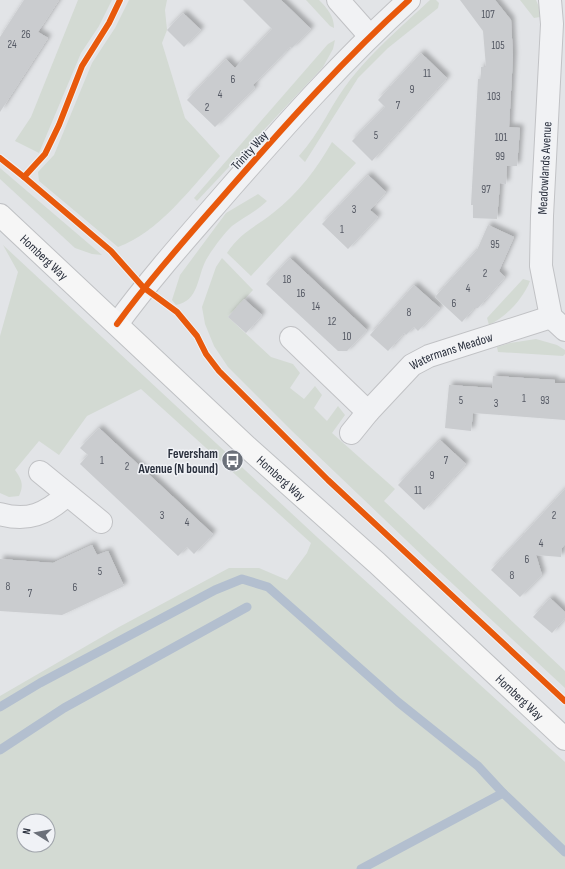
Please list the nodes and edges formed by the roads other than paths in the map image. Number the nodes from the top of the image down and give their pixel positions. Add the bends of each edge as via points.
1 (338, 0) edge
2 (409, 0) edge
3 (550, 0) edge
4 (370, 36) junction
5 (0, 215) edge
6 (558, 323) edge
7 (117, 324) junction
8 (291, 338) dead end
9 (368, 412) junction
10 (351, 433) dead end
11 (40, 472) dead end
12 (66, 495) junction
13 (0, 514) edge
14 (101, 522) dead end
15 (565, 739) edge

1 - 4 street
2 - 4 street, Trinity Way
3 - 6 street, Meadowlands Avenue via 552,24 541,266
4 - 7 street, Trinity Way via 262,152 154,276
5 - 7 main road, Homberg Way
6 - 9 street, Watermans Meadow via 429,356 412,365
7 - 15 main road, Homberg Way
8 - 9 street
9 - 10 street, Watermans Meadow
11 - 12 street
12 - 13 street via 53,507 37,516 12,518
12 - 14 street

